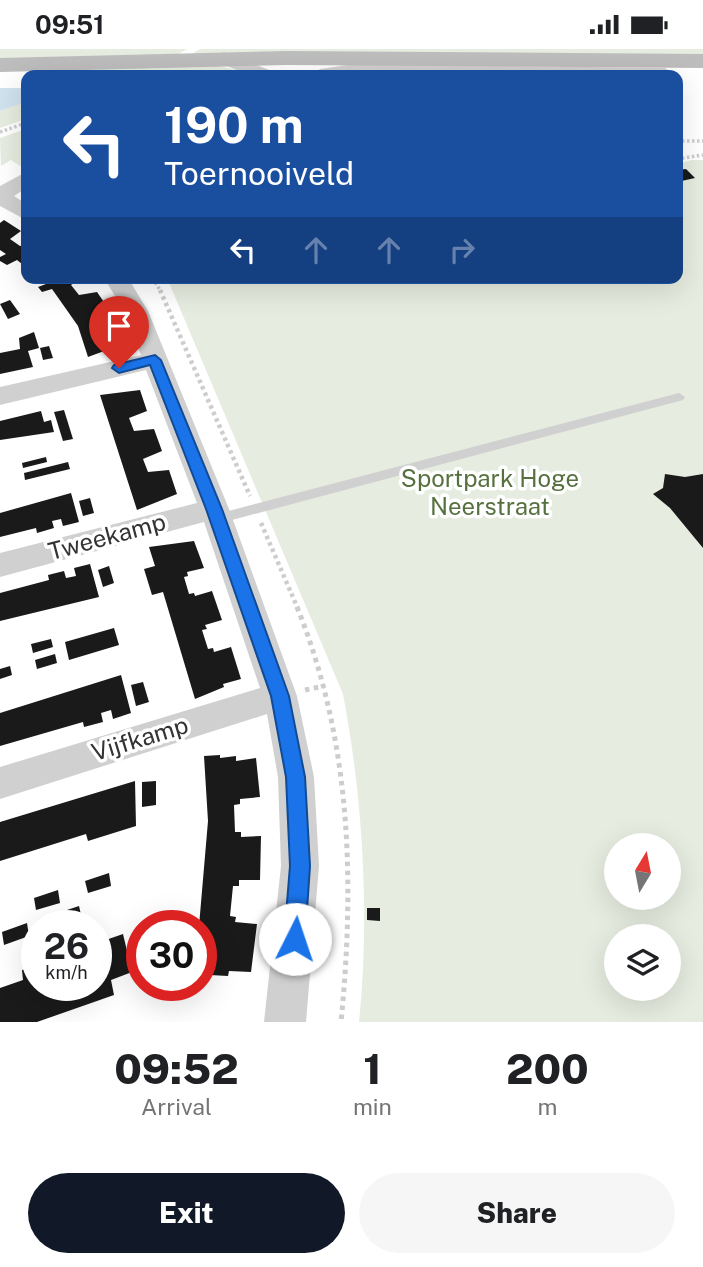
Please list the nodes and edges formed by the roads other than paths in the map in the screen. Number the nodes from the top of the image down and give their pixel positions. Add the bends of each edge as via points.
1 (223, 58) junction
2 (286, 58) junction
3 (703, 61) edge
4 (0, 65) edge
5 (253, 70) edge
6 (272, 70) edge
7 (21, 181) edge
8 (0, 196) edge
9 (21, 210) edge
10 (121, 284) edge
11 (155, 360) junction
12 (0, 396) edge
13 (679, 397) dead end
14 (216, 514) junction
15 (0, 565) edge
16 (280, 696) junction
17 (0, 783) edge
18 (285, 1022) edge

1 - 2 main road
1 - 4 main road
1 - 5 street
2 - 3 main road
2 - 6 street
7 - 8 street
8 - 9 street
10 - 11 street
11 - 12 street
11 - 14 street
13 - 14 lane
14 - 15 street, Tweekamp
14 - 16 street
16 - 17 street, Vijfkamp
16 - 18 street via 296,777 300,866

